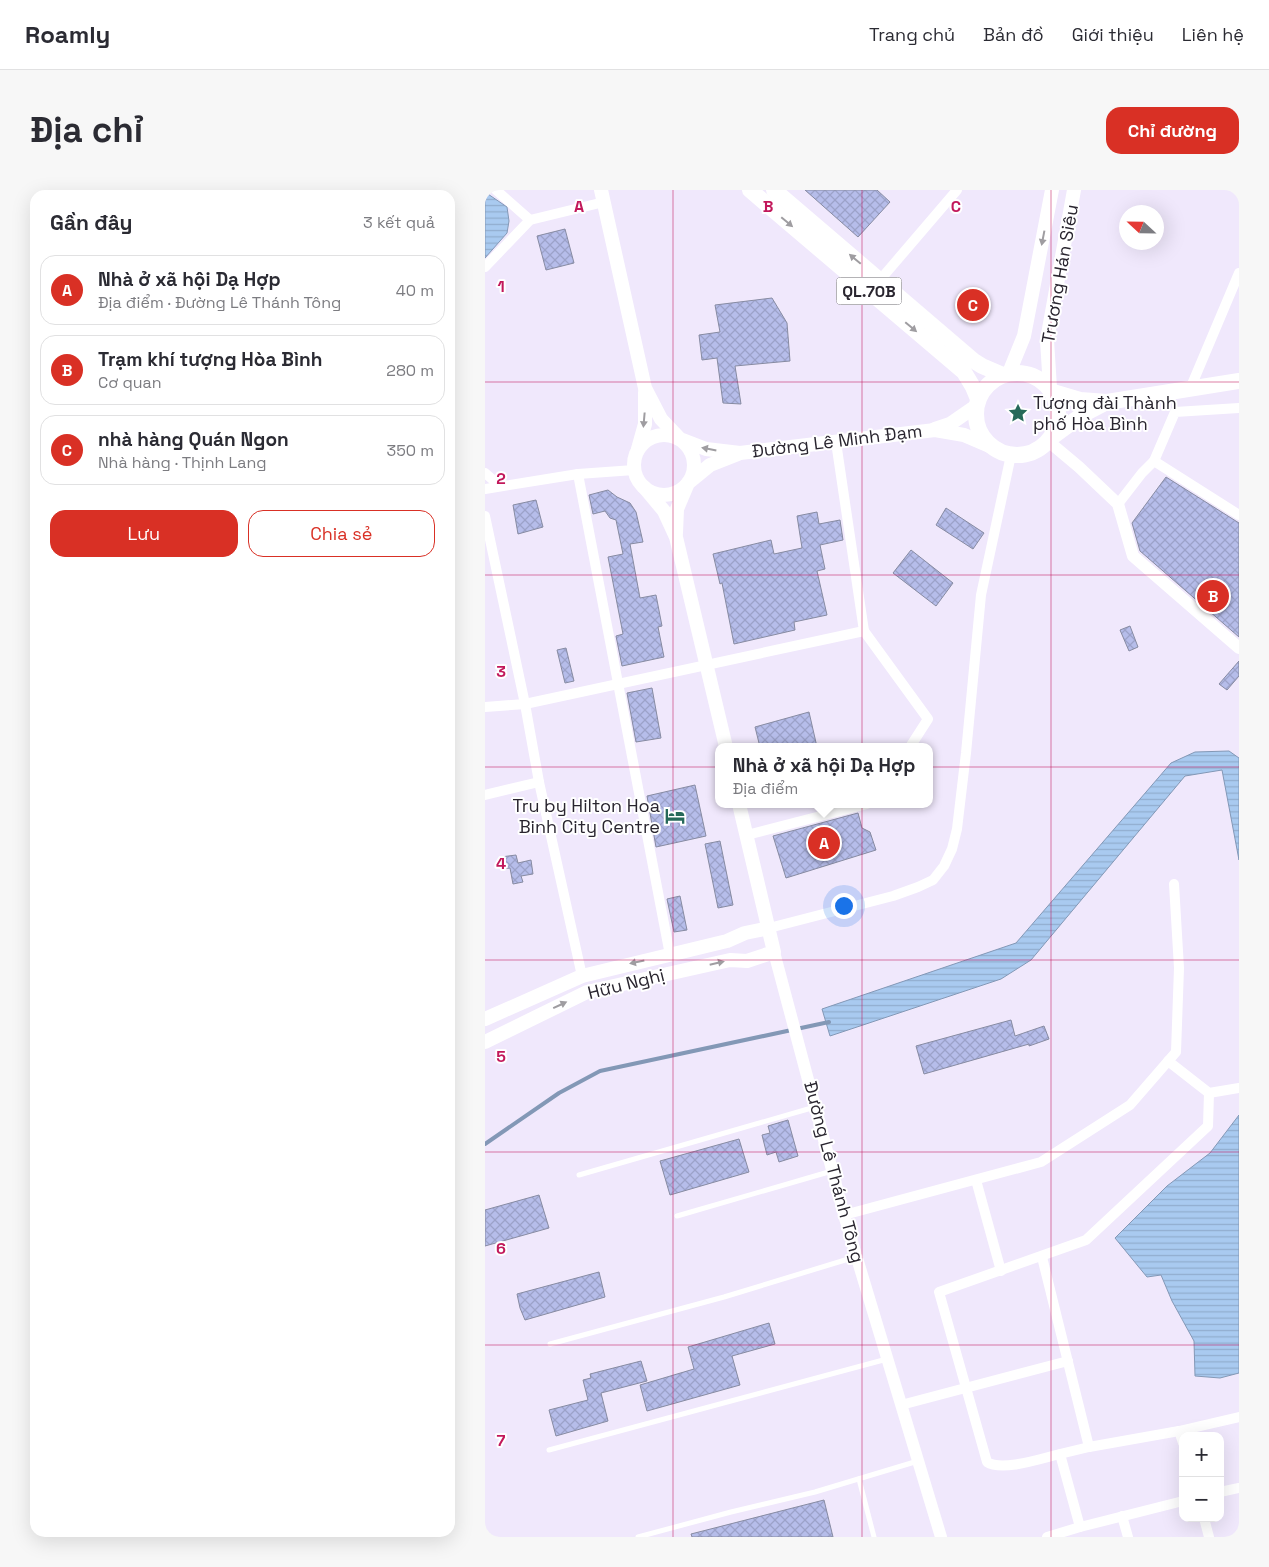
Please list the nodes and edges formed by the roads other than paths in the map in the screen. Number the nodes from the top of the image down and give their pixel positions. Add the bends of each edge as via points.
1 (496, 190) edge
2 (750, 190) edge
3 (774, 190) edge
4 (957, 190) edge
5 (1052, 190) edge
6 (1074, 190) edge
7 (602, 196) edge
8 (530, 220) junction
9 (485, 267) edge
10 (1239, 274) edge
11 (880, 280) junction
12 (1006, 374) junction
13 (1239, 381) edge
14 (645, 388) junction
15 (1190, 389) junction
16 (1051, 390) junction
17 (977, 402) junction
18 (1107, 402) junction
19 (1239, 408) edge
20 (935, 430) junction
21 (680, 439) junction
22 (1049, 439) junction
23 (836, 442) junction
24 (992, 447) junction
25 (637, 451) junction
26 (740, 453) junction
27 (1011, 455) junction
28 (1154, 461) junction
29 (634, 470) junction
30 (485, 473) edge
31 (578, 474) junction
32 (688, 483) junction
33 (500, 486) junction
34 (644, 487) junction
35 (485, 489) edge
36 (1118, 504) junction
37 (485, 516) edge
38 (1239, 516) edge
39 (676, 537) junction
40 (865, 631) junction
41 (1239, 648) edge
42 (706, 664) junction
43 (618, 683) junction
44 (525, 704) junction
45 (485, 706) edge
46 (725, 743) edge
47 (912, 743) edge
48 (539, 782) junction
49 (485, 795) edge
50 (740, 808) edge
51 (852, 808) edge
52 (747, 835) junction
53 (1175, 884) dead end
54 (769, 928) junction
55 (774, 952) junction
56 (670, 955) junction
57 (582, 976) junction
58 (523, 1002) junction
59 (531, 1019) junction
60 (485, 1020) edge
61 (485, 1042) edge
62 (1168, 1062) junction
63 (1239, 1088) edge
64 (1209, 1093) junction
65 (815, 1107) junction
66 (832, 1170) junction
67 (579, 1175) dead end
68 (976, 1180) junction
69 (844, 1215) junction
70 (677, 1216) dead end
71 (857, 1257) junction
72 (1042, 1257) junction
73 (1001, 1271) junction
74 (550, 1344) dead end
75 (887, 1359) junction
76 (1068, 1361) junction
77 (966, 1388) junction
78 (901, 1405) junction
79 (1239, 1417) edge
80 (1179, 1431) joint
81 (1089, 1447) junction
82 (549, 1450) dead end
83 (1060, 1454) junction
84 (918, 1461) junction
85 (859, 1479) junction
86 (1239, 1488) edge
87 (1224, 1491) edge
88 (1179, 1503) edge
89 (1122, 1516) junction
90 (1205, 1522) edge
91 (1080, 1526) junction
92 (1053, 1536) edge
93 (638, 1537) edge
94 (874, 1537) edge
95 (941, 1537) edge
96 (1128, 1537) edge
97 (1209, 1537) edge

1 - 8 street
2 -> 17 main road, QL.70B via 964,372 973,386
11 -> 3 main road, QL.70B
4 - 11 street
5 -> 12 main road, Trương Hán Siêu via 1024,336
6 - 16 main road, Trương Hán Siêu via 1047,340
7 - 8 street
7 - 14 main road
8 - 9 street
10 - 15 street
11 - 12 main road, QL.70B via 974,361
12 - 16 main road via 1020,372 1031,375
12 - 17 main road via 988,384
13 - 15 main road
14 - 21 main road via 661,419
14 -> 25 main road via 645,424
15 - 18 main road
16 - 18 main road via 1080,400
16 - 22 main road via 1058,415
17 - 20 main road, Đường Lê Minh Đạm via 950,424
17 - 24 main road via 978,428
18 - 22 main road via 1082,414
19 - 28 street via 1175,412
20 - 23 main road, Đường Lê Minh Đạm
20 - 24 main road, Đường Lê Minh Đạm via 964,435
21 - 25 main road via 671,435 652,437
26 -> 21 main road via 706,449
21 - 32 main road via 692,454 694,464
22 - 27 main road via 1031,453
22 - 36 street
23 - 26 main road, Đường Lê Minh Đạm
23 - 40 street
24 - 27 main road
25 - 29 main road
26 - 32 main road via 711,466
27 - 54 street via 981,595 958,821 952,849 944,866 933,880 893,896
28 - 36 street
28 - 38 street
29 - 31 street
29 - 34 main road
30 - 33 street
31 - 33 street
31 - 43 street
32 - 34 main road via 681,490 662,495
32 - 39 main road via 677,509
33 - 35 street
34 - 39 main road via 664,511
36 - 41 street via 1133,556
37 - 44 street
39 - 42 main road
40 - 42 street
40 - 47 street via 928,718
42 - 43 street
42 - 46 main road
43 - 44 street
43 - 56 street
44 - 45 street
44 - 48 street
48 - 49 street
48 - 57 street
50 - 52 main road, Đường Lê Thánh Tông
51 - 52 street
52 - 54 main road, Đường Lê Thánh Tông
53 - 62 street via 1179,968 1176,1052
54 - 55 main road, Đường Lê Thánh Tông
54 - 56 main road, Hữu Nghị
59 -> 55 main road, Hữu Nghị via 587,992 730,960 747,961
55 - 65 street, Đường Lê Thánh Tông
56 -> 57 main road, Hữu Nghị
57 - 58 main road, Hữu Nghị
58 - 59 main road
58 - 60 main road, Hữu Nghị
59 - 61 main road, Hữu Nghị
62 - 64 street
62 - 68 street via 1130,1105 1041,1162
63 - 64 street
64 - 72 street via 1208,1126 1086,1240
65 - 66 street, Đường Lê Thánh Tông
65 - 67 lane
66 - 69 street, Đường Lê Thánh Tông
66 - 70 lane
68 - 69 street
68 - 73 street
69 - 71 street, Đường Lê Thánh Tông
71 - 74 lane
71 - 75 street, Đường Lê Thánh Tông
72 - 73 street
72 - 76 street
73 - 77 street via 939,1292
75 - 78 street, Đường Lê Thánh Tông
75 - 82 lane
76 - 77 street
76 - 81 street
77 - 78 street
77 - 83 street via 985,1458 990,1464 1000,1466
78 - 84 street, Đường Lê Thánh Tông
79 - 80 street
80 - 81 street
81 - 83 street
83 - 91 street
84 - 85 lane
84 - 95 street, Đường Lê Thánh Tông
85 - 93 lane
85 - 94 lane
86 - 87 street
88 - 89 street
89 - 91 street
89 - 96 street
90 - 97 street
91 - 92 street

